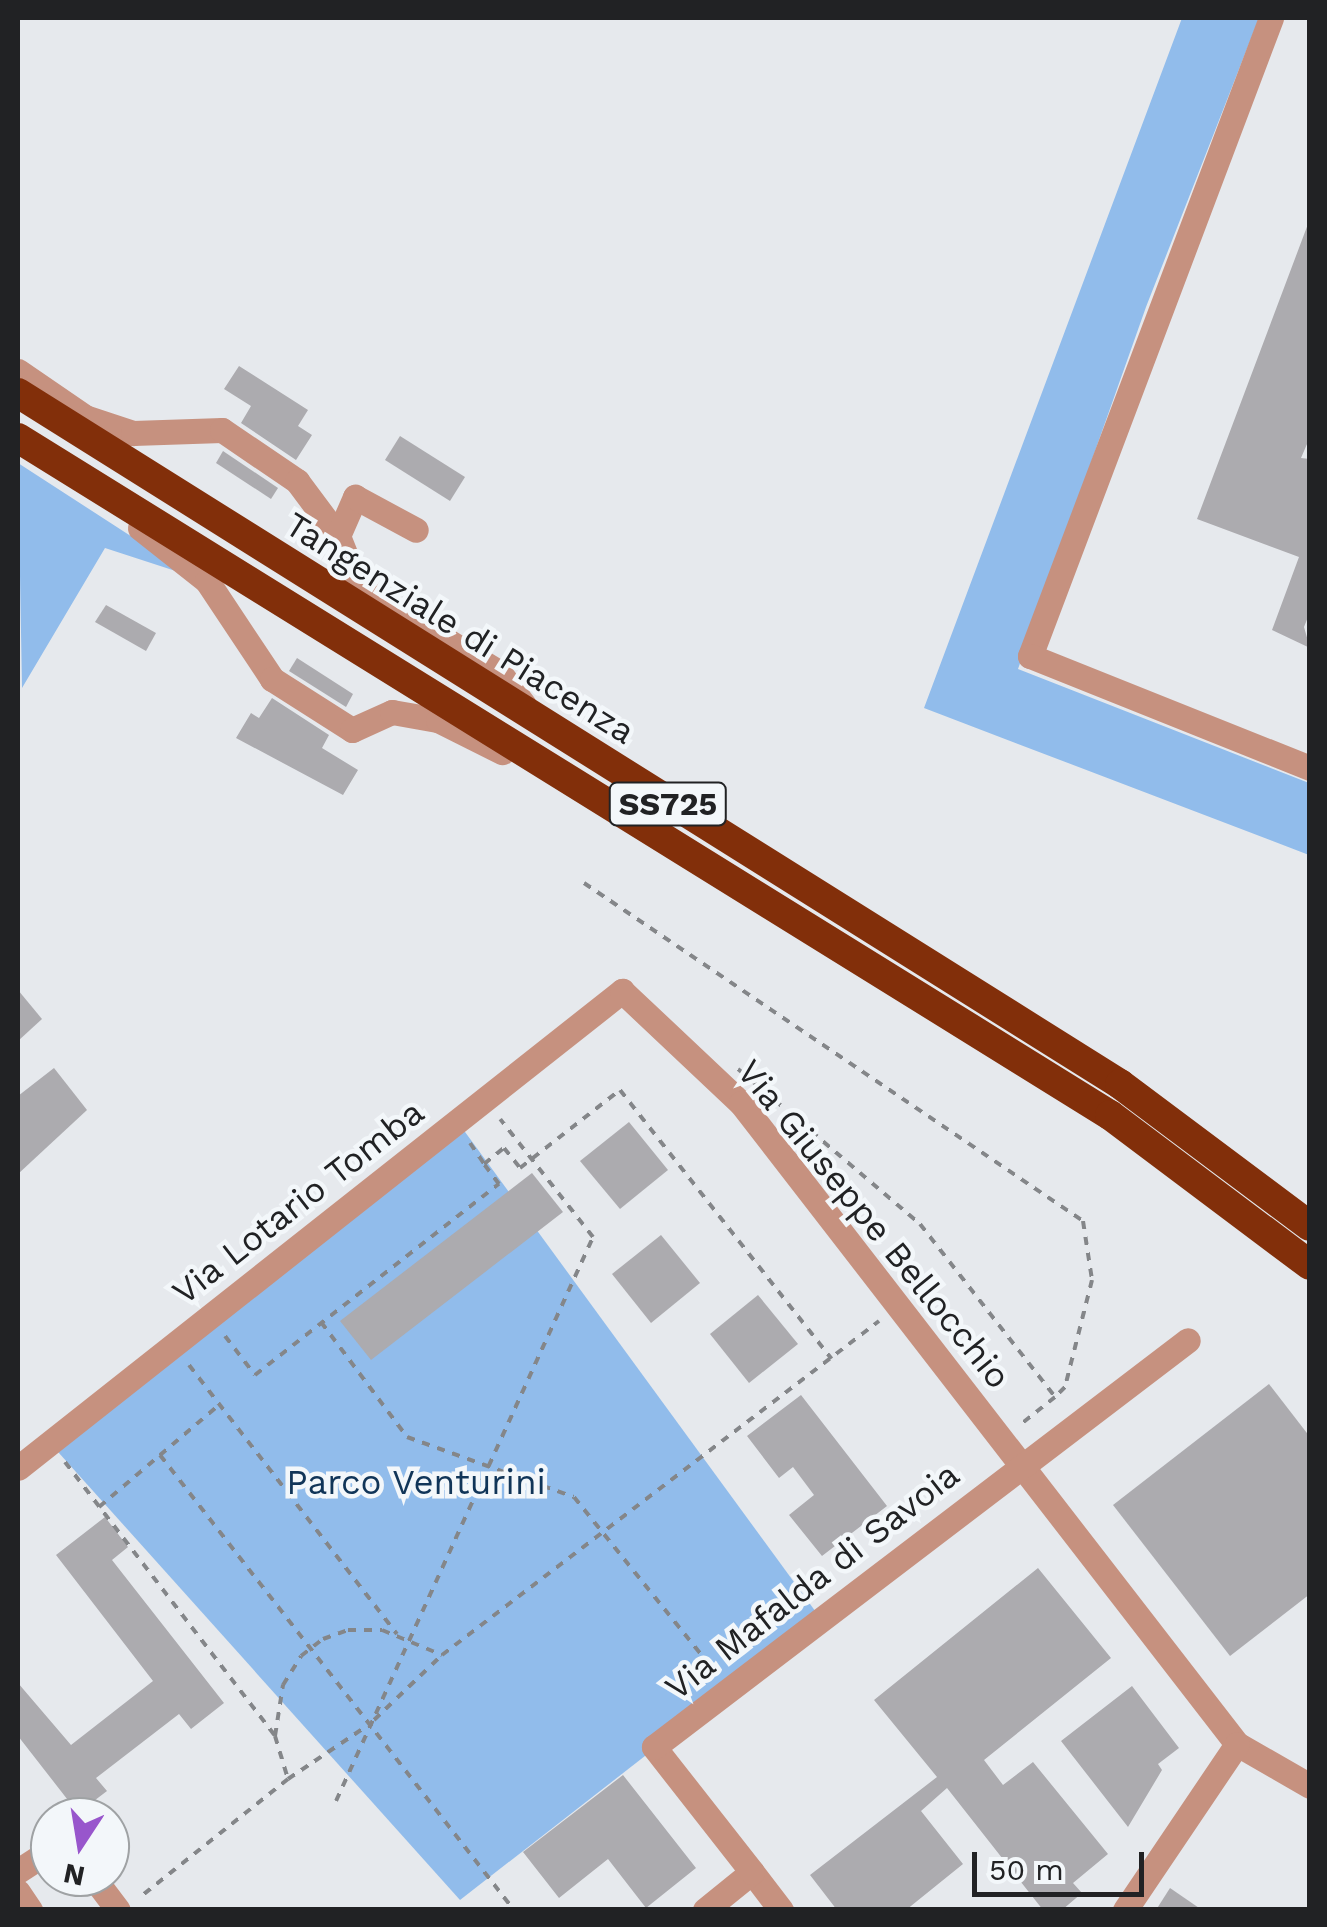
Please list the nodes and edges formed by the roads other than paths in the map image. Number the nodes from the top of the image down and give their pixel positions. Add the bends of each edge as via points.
1 (1271, 18) edge
2 (18, 371) edge
3 (18, 393) edge
4 (18, 438) edge
5 (50, 458) junction
6 (416, 530) dead end
7 (338, 536) junction
8 (537, 721) junction
9 (1310, 768) edge
10 (673, 845) junction
11 (622, 991) joint
12 (1270, 1193) junction
13 (1310, 1219) edge
14 (1310, 1226) edge
15 (1310, 1265) edge
16 (1188, 1340) dead end
17 (1022, 1465) junction
18 (18, 1468) edge
19 (1237, 1744) junction
20 (1310, 1786) edge
21 (752, 1872) junction
22 (18, 1892) edge
23 (30, 1910) edge
24 (704, 1910) edge
25 (781, 1910) edge
26 (1125, 1910) edge

1 - 9 street via 1030,656
2 - 7 street via 85,416 133,433 222,430 296,481
3 - 8 highway, Tangenziale di Piacenza / SS725
4 - 5 highway, Tangenziale di Piacenza / SS725
5 - 10 highway, Tangenziale di Piacenza / SS725
5 - 10 street via 85,495 150,534 207,581 272,678 352,730 392,712 438,720 644,840
6 - 7 street via 354,497
7 - 8 street via 358,586 500,674
8 - 12 highway, Tangenziale di Piacenza / SS725 via 1120,1084
10 - 15 highway, Tangenziale di Piacenza / SS725 via 1110,1115
11 - 17 street, Via Giuseppe Bellocchio via 721,1084
11 - 18 street, Via Lotario Tomba
12 - 13 highway
12 - 14 highway, Tangenziale di Piacenza / SS725
16 - 17 street, Via Mafalda di Savoia
17 - 19 street, Via Giuseppe Bellocchio
17 - 21 street, Via Mafalda di Savoia via 654,1747
19 - 20 street
19 - 26 street
21 - 24 street
21 - 25 street
22 - 23 street

